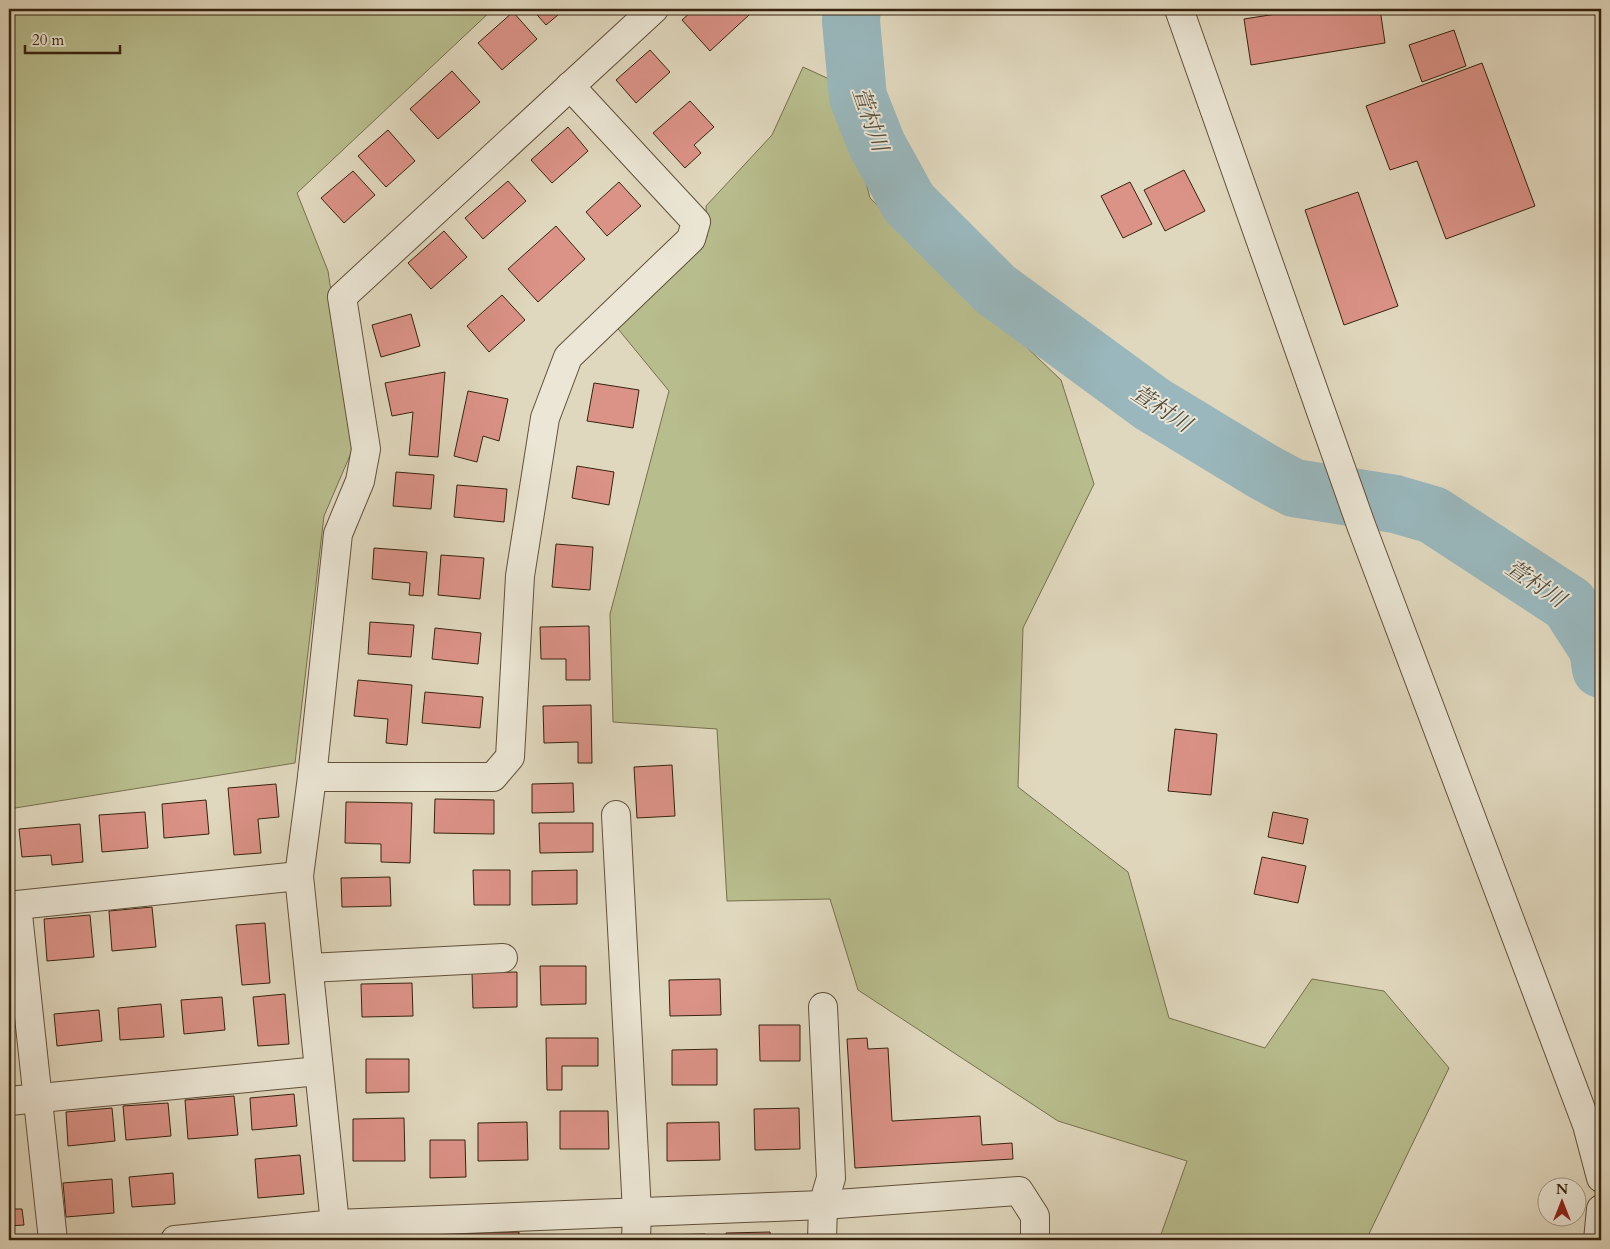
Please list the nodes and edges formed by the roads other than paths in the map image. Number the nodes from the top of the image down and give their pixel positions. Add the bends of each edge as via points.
1 (654, 9) edge
2 (1180, 9) edge
3 (570, 86) junction
4 (312, 777) junction
5 (616, 815) dead end
6 (299, 876) junction
7 (503, 958) dead end
8 (308, 968) junction
9 (823, 1007) dead end
10 (19, 1020) edge
11 (319, 1072) junction
12 (38, 1098) junction
13 (9, 1101) edge
14 (1601, 1178) edge
15 (823, 1205) junction
16 (1601, 1209) edge
17 (636, 1212) junction
18 (335, 1232) edge
19 (53, 1240) edge
20 (175, 1240) edge
21 (636, 1240) edge
22 (822, 1240) edge
23 (1035, 1240) edge
24 (1598, 1240) edge

1 - 3 street
2 - 14 street via 1336,458 1587,1125
3 - 4 street via 342,297 366,449 360,480 338,534
3 - 4 street via 696,222 691,239 568,357 545,418 520,576 510,757 493,777
4 - 6 street
5 - 17 street
6 - 8 street
6 - 10 street via 17,905
7 - 8 street
8 - 11 street
9 - 15 street via 832,1178
10 - 12 street
11 - 12 street
11 - 18 street
12 - 13 street
12 - 19 street
15 - 17 street
15 - 22 street
15 - 23 street via 1019,1192 1035,1216
16 - 24 street
17 - 18 street
17 - 21 street
18 - 20 street

